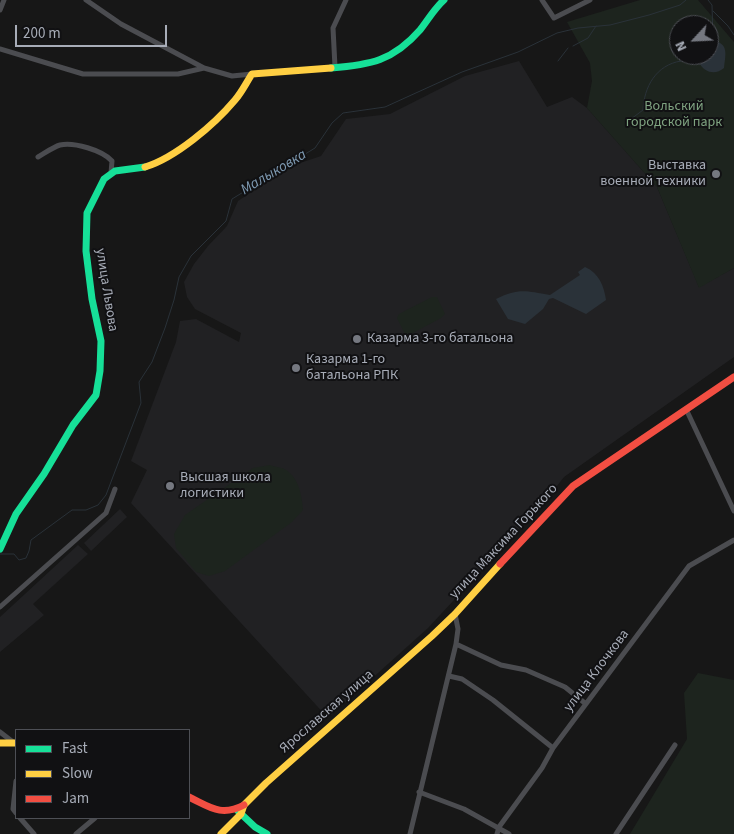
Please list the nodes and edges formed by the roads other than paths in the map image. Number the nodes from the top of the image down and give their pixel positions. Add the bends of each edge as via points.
1 (4, 0) edge
2 (86, 0) edge
3 (346, 0) edge
4 (444, 0) edge
5 (542, 0) edge
6 (590, 0) edge
7 (0, 10) edge
8 (0, 49) edge
9 (335, 67) junction
10 (204, 68) junction
11 (252, 74) junction
12 (38, 157) dead end
13 (112, 173) junction
14 (734, 377) edge
15 (686, 410) junction
16 (115, 489) dead end
17 (734, 511) edge
18 (734, 540) edge
19 (0, 548) edge
20 (0, 608) edge
21 (455, 614) junction
22 (456, 644) junction
23 (449, 676) junction
24 (586, 704) junction
25 (0, 732) edge
26 (0, 742) edge
27 (15, 743) edge
28 (675, 745) dead end
29 (554, 748) junction
30 (15, 790) edge
31 (419, 792) junction
32 (190, 797) edge
33 (15, 812) edge
34 (238, 812) junction
35 (21, 819) edge
36 (94, 819) edge
37 (499, 828) junction
38 (34, 834) edge
39 (76, 834) edge
40 (221, 834) edge
41 (267, 834) edge
42 (410, 834) edge
43 (497, 834) edge
44 (509, 834) edge
45 (616, 834) edge

1 - 7 street
2 - 10 street via 120,24
3 - 9 street via 333,28
4 - 9 street via 418,32 394,52 377,62
5 - 6 street via 554,18
8 - 10 street via 83,74 178,74
9 - 11 street
10 - 11 street via 232,76
11 - 13 street via 236,99 210,126 162,160 146,167
12 - 13 street via 59,145 84,146 108,156 112,161
13 - 19 street, улица Львова via 104,179 87,212 86,251 101,341 96,395 16,514
14 - 15 street, улица Максима Горького
15 - 17 street
15 - 21 street, улица Максима Горького via 573,486
16 - 20 street via 106,514
18 - 24 street, улица Клочкова via 689,566
21 - 22 street, улица Максима Горького
21 - 34 street, Ярославская улица via 271,778
22 - 23 street, улица Максима Горького
22 - 24 street via 501,665 526,670 566,687
23 - 29 street via 462,679 493,700
23 - 31 street, улица Максима Горького
24 - 29 street, улица Клочкова
25 - 27 street
26 - 27 street
28 - 45 street
29 - 37 street, улица Клочкова
30 - 33 street
31 - 37 street via 464,809
31 - 42 street, улица Максима Горького
32 - 34 street via 220,811
34 - 40 street, Ярославская улица
34 - 41 street
35 - 38 street
36 - 39 street
37 - 43 street, улица Клочкова
37 - 44 street

